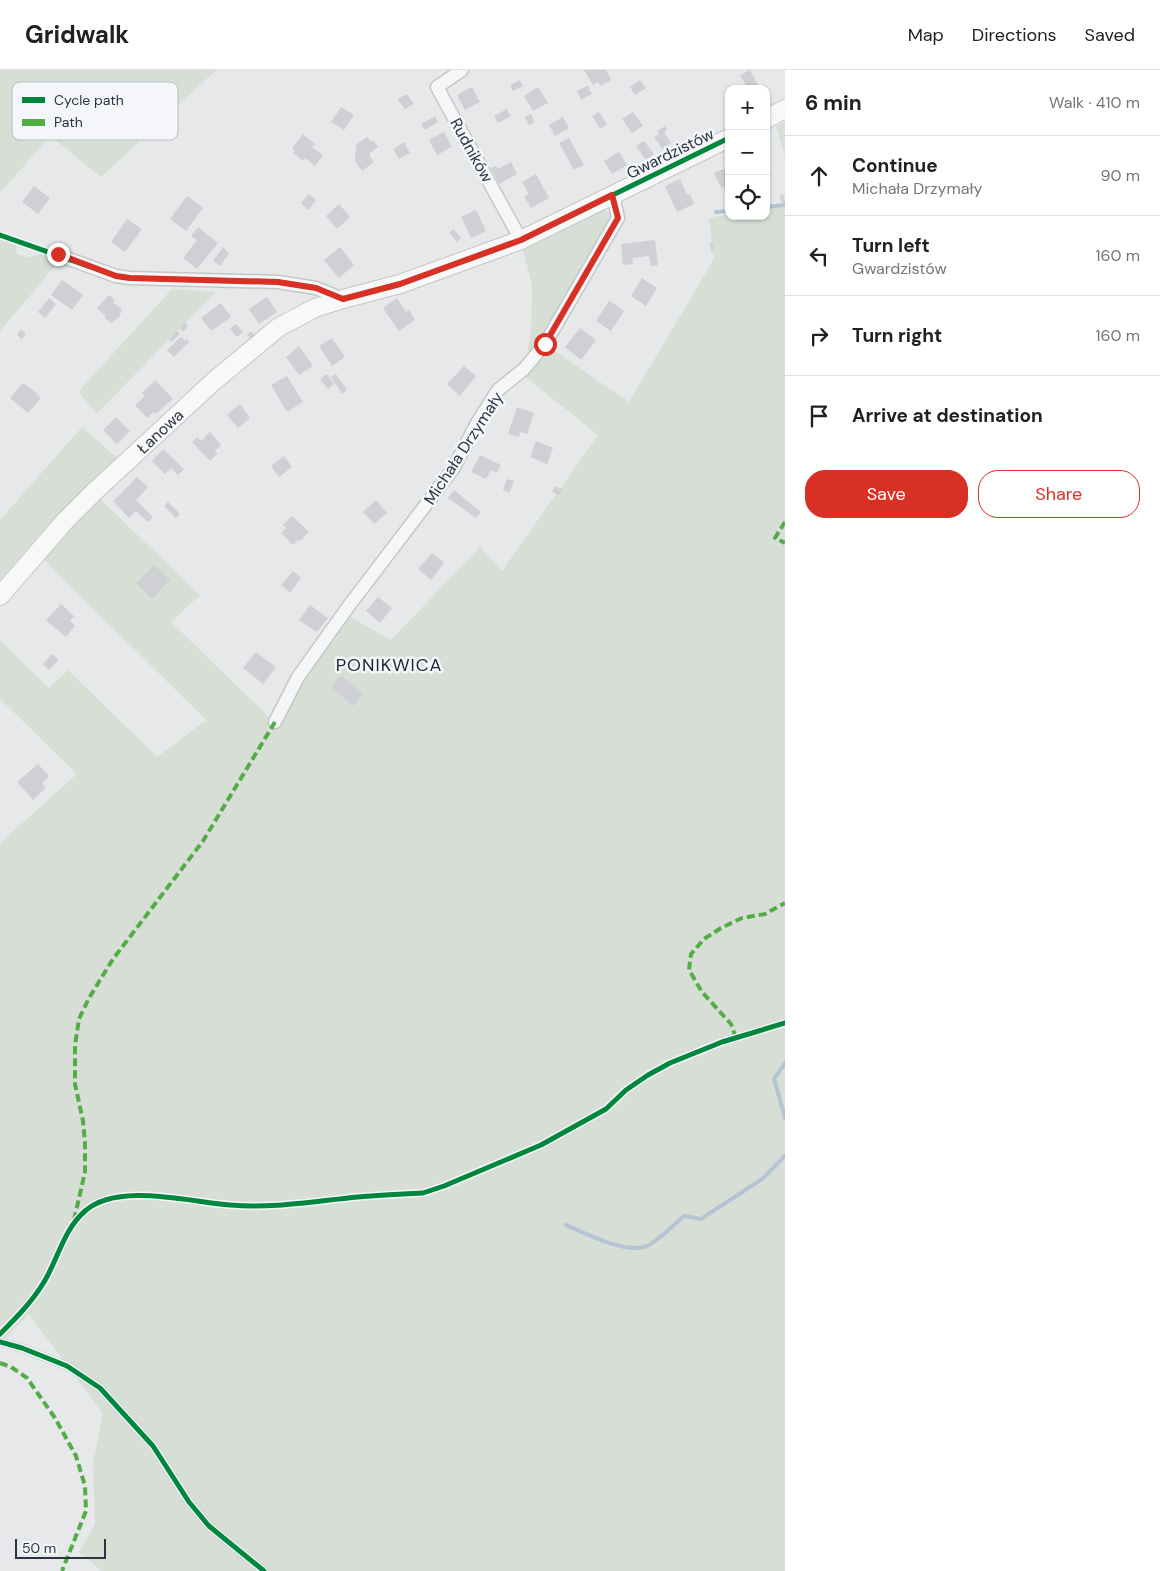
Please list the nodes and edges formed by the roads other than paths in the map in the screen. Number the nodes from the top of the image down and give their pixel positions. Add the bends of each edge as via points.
1 (462, 70) edge
2 (785, 110) edge
3 (770, 117) edge
4 (725, 140) edge
5 (612, 195) junction
6 (521, 240) junction
7 (58, 254) dead end
8 (343, 299) junction
9 (0, 596) edge
10 (275, 722) dead end
11 (0, 1342) edge
12 (264, 1571) edge

1 - 6 street, Rudników via 437,87
2 - 3 street
4 - 5 street, Gwardzistów
5 - 6 street, Gwardzistów
5 - 10 street, Michała Drzymały via 618,218 545,344 524,369 498,390 476,423 453,469 298,677
6 - 8 street, Gwardzistów via 400,284
7 - 8 street via 116,276 278,282 316,288
8 - 9 street, Łanowa via 292,319 253,348 70,515
11 - 12 lane via 67,1366 100,1388 153,1446 189,1502 209,1526

